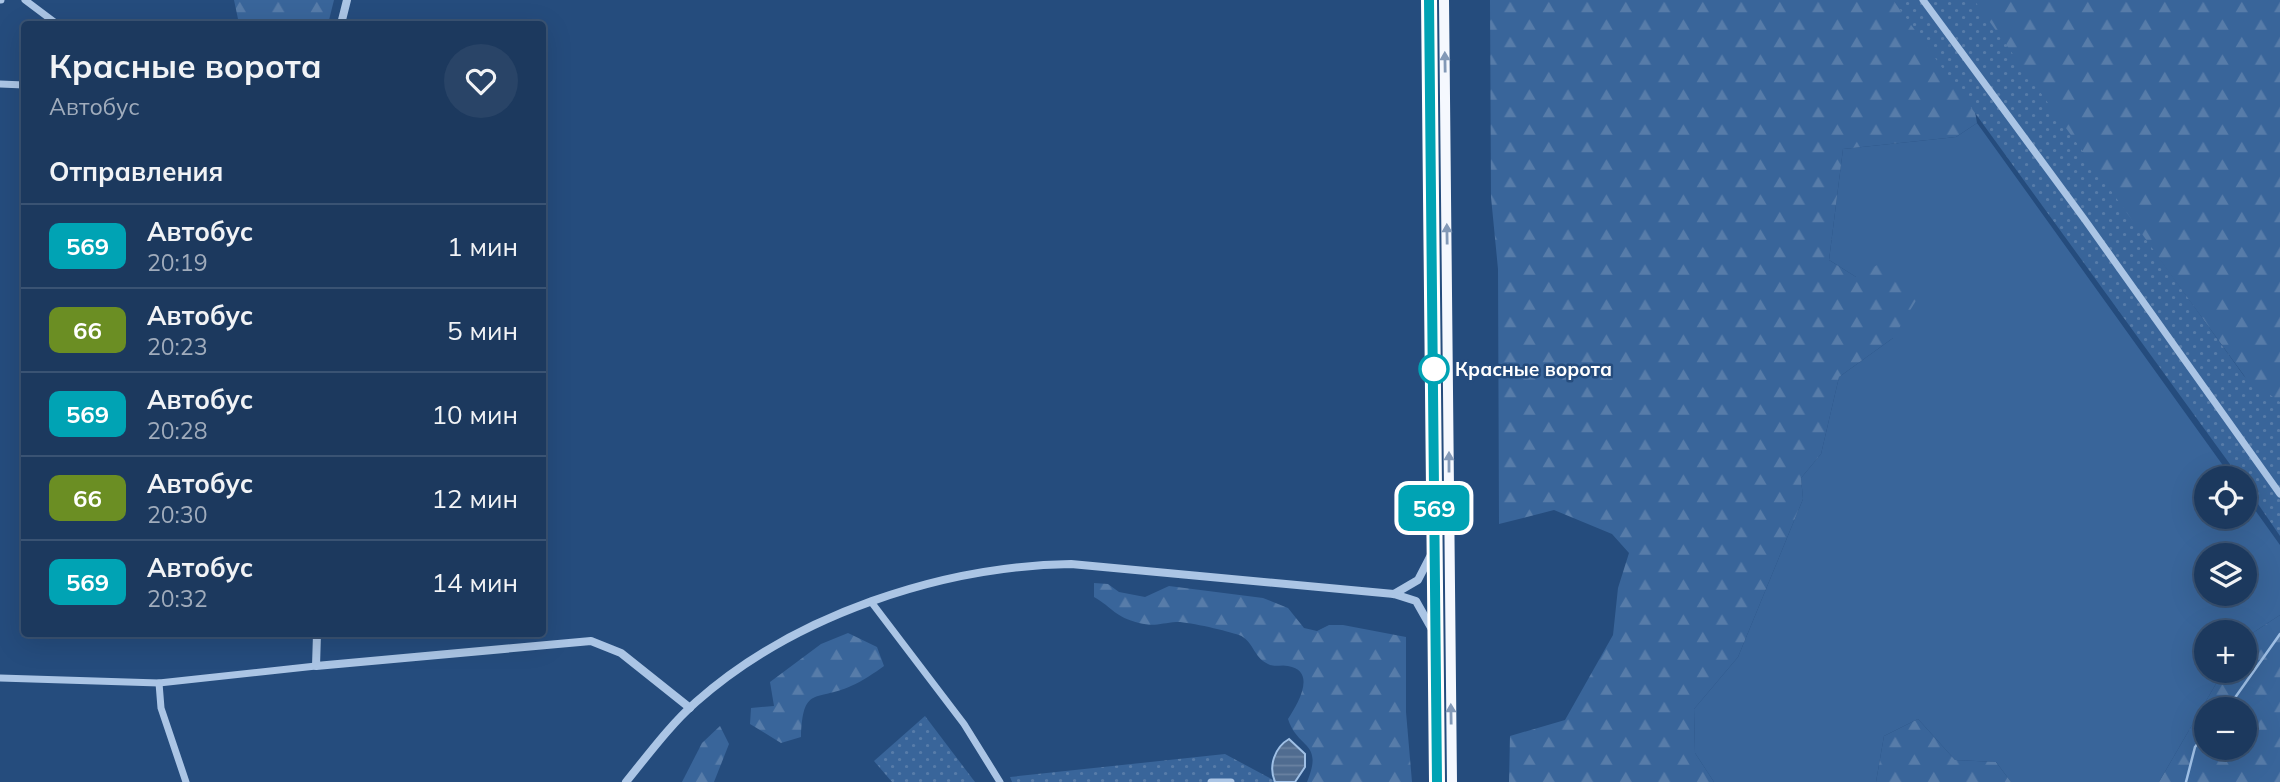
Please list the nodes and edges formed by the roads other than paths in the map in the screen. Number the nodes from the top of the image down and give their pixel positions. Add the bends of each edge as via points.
1 (25, 0) edge
2 (347, 0) edge
3 (1429, 0) edge
4 (1444, 0) edge
5 (1923, 0) edge
6 (53, 21) edge
7 (342, 21) edge
8 (0, 84) edge
9 (21, 85) edge
10 (2280, 494) edge
11 (1433, 550) junction
12 (1394, 594) junction
13 (872, 603) junction
14 (1433, 632) junction
15 (317, 637) edge
16 (316, 666) junction
17 (0, 678) edge
18 (159, 683) junction
19 (690, 708) junction
20 (186, 782) edge
21 (626, 782) edge
22 (1000, 782) edge
23 (1211, 782) edge
24 (1231, 782) edge
25 (1437, 782) edge
26 (1452, 782) edge

1 - 6 street
2 - 7 street
3 - 11 highway
26 -> 4 highway
5 - 10 street
8 - 9 street
11 - 12 street via 1418,580
11 - 14 highway
12 - 13 street via 1062,565 963,575
12 - 14 street via 1416,601
13 - 19 street via 770,647
13 - 22 street via 964,724
14 - 25 highway
15 - 16 street
16 - 18 street
16 - 19 street via 591,641 621,653
17 - 18 street
18 - 20 street via 161,708
19 - 21 street
23 - 24 street

